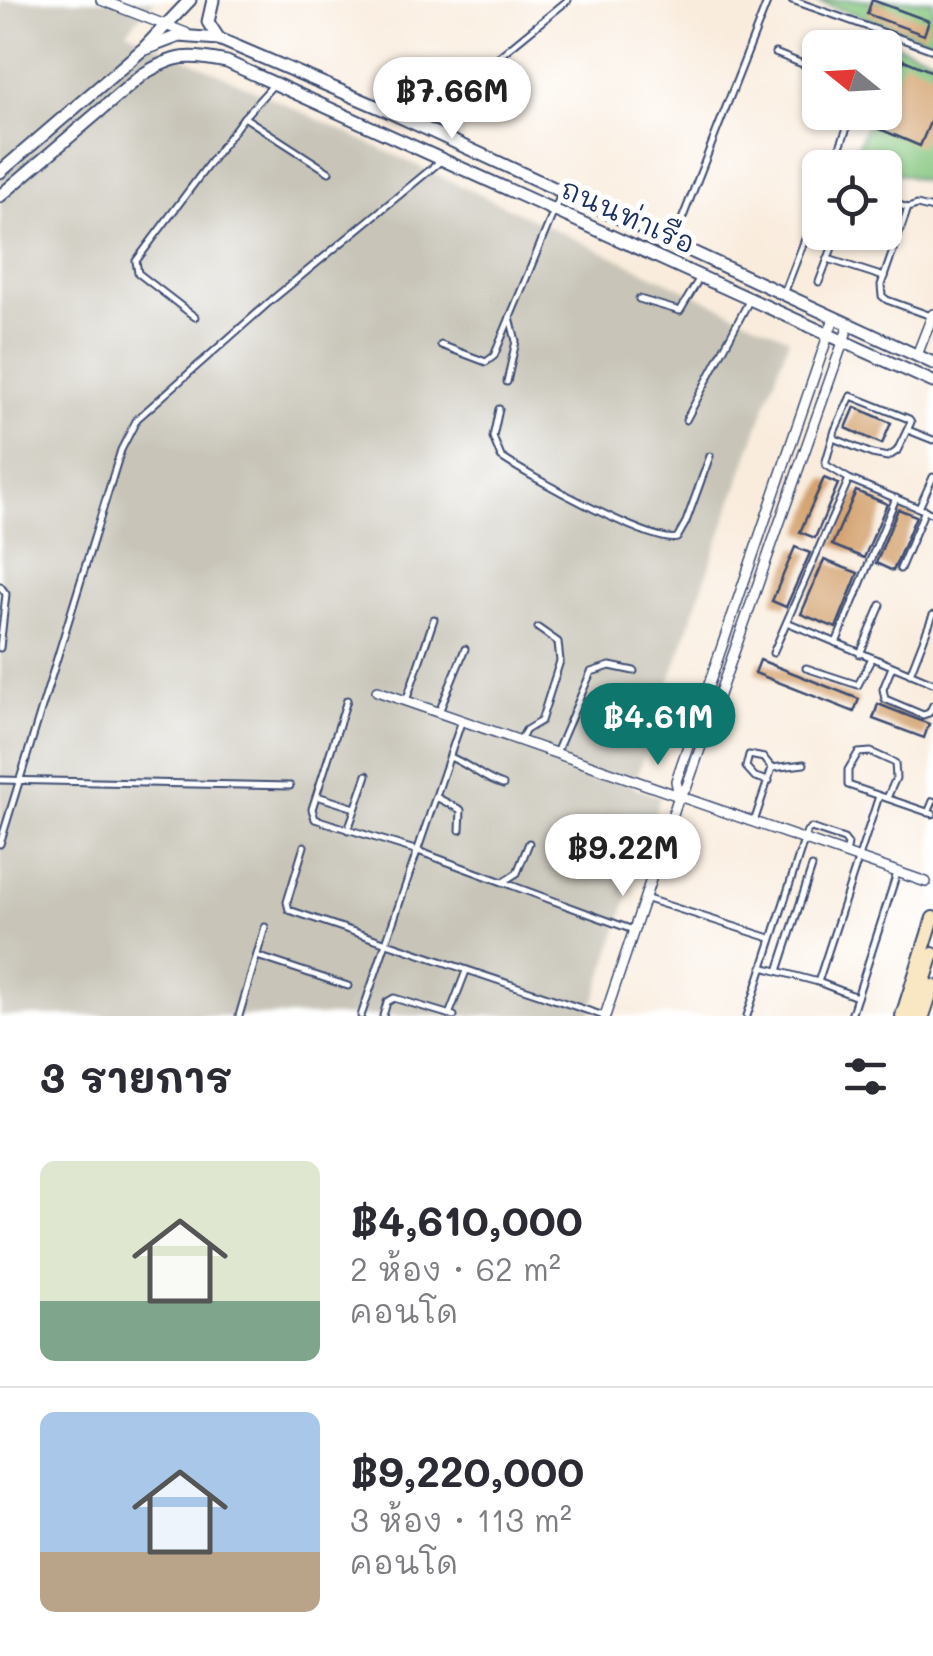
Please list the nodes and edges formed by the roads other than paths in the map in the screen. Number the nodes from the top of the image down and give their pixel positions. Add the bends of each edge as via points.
1 (190, 0) edge
2 (213, 0) edge
3 (568, 0) edge
4 (768, 0) edge
5 (792, 0) edge
6 (106, 1) edge
7 (164, 27) junction
8 (193, 35) junction
9 (219, 39) junction
10 (142, 50) junction
11 (933, 50) edge
12 (775, 53) dead end
13 (802, 64) edge
14 (274, 84) junction
15 (244, 118) junction
16 (416, 124) junction
17 (442, 160) junction
18 (0, 172) edge
19 (328, 172) dead end
20 (563, 192) junction
21 (0, 196) edge
22 (902, 206) edge
23 (908, 208) junction
24 (933, 209) edge
25 (554, 210) junction
26 (673, 243) junction
27 (802, 247) edge
28 (832, 250) edge
29 (828, 260) junction
30 (701, 276) junction
31 (884, 277) junction
32 (818, 282) dead end
33 (784, 294) junction
34 (750, 298) junction
35 (639, 299) dead end
36 (933, 315) edge
37 (195, 316) dead end
38 (510, 317) junction
39 (834, 318) junction
40 (850, 325) junction
41 (828, 334) junction
42 (844, 341) junction
43 (441, 345) dead end
44 (917, 355) junction
45 (933, 362) edge
46 (507, 382) dead end
47 (933, 382) edge
48 (499, 408) dead end
49 (686, 420) dead end
50 (908, 430) junction
51 (833, 438) junction
52 (933, 440) edge
53 (710, 456) dead end
54 (933, 477) edge
55 (849, 478) junction
56 (896, 498) junction
57 (922, 509) junction
58 (933, 514) edge
59 (900, 569) dead end
60 (0, 586) edge
61 (881, 604) dead end
62 (933, 615) edge
63 (434, 619) dead end
64 (789, 623) junction
65 (538, 628) dead end
66 (836, 643) junction
67 (0, 648) edge
68 (465, 649) dead end
69 (773, 654) dead end
70 (860, 654) junction
71 (872, 658) junction
72 (806, 668) dead end
73 (892, 668) junction
74 (634, 672) dead end
75 (910, 674) junction
76 (933, 683) edge
77 (377, 691) dead end
78 (347, 700) dead end
79 (406, 701) junction
80 (933, 705) edge
81 (440, 712) junction
82 (462, 720) junction
83 (520, 740) junction
84 (556, 753) junction
85 (450, 757) junction
86 (804, 764) dead end
87 (772, 768) junction
88 (367, 775) dead end
89 (0, 780) edge
90 (18, 781) junction
91 (769, 781) junction
92 (503, 785) dead end
93 (290, 786) dead end
94 (316, 796) junction
95 (436, 796) junction
96 (679, 796) junction
97 (879, 796) junction
98 (888, 798) junction
99 (933, 801) edge
100 (355, 808) junction
101 (931, 814) edge
102 (754, 822) junction
103 (348, 830) junction
104 (460, 830) dead end
105 (804, 840) junction
106 (528, 843) dead end
107 (0, 844) edge
108 (304, 846) dead end
109 (418, 851) junction
110 (859, 859) junction
111 (812, 867) dead end
112 (897, 873) junction
113 (503, 882) junction
114 (926, 882) dead end
115 (644, 898) junction
116 (933, 918) edge
117 (266, 927) dead end
118 (633, 930) junction
119 (770, 938) junction
120 (388, 941) junction
121 (933, 954) edge
122 (257, 956) junction
123 (762, 966) junction
124 (466, 970) junction
125 (778, 971) junction
126 (818, 982) junction
127 (348, 986) dead end
128 (933, 986) edge
129 (858, 997) junction
130 (452, 1015) edge
131 (239, 1016) edge
132 (361, 1016) edge
133 (383, 1016) edge
134 (604, 1016) edge
135 (748, 1016) edge
136 (851, 1016) edge
137 (902, 1016) edge
138 (913, 1016) edge
139 (923, 1016) edge

1 - 7 street
2 - 9 street via 208,22
3 - 16 lane
4 - 26 lane
5 - 11 lane
6 - 7 street
7 - 8 street
7 - 10 street
8 - 9 street, ถนนท่าเรือ
8 - 10 street, ถนนท่าเรือ
9 - 16 street, ถนนท่าเรือ
10 - 18 street, ถนนท่าเรือ
12 - 13 lane
14 - 15 lane
14 - 17 street, ถนนท่าเรือ
14 - 21 street, ถนนท่าเรือ via 227,62 197,56 164,61
15 - 19 lane
15 - 37 lane via 136,261 138,273
16 - 20 street, ถนนท่าเรือ
17 - 25 street, ถนนท่าเรือ
17 - 90 lane via 136,420
20 - 25 lane
20 - 26 street, ถนนท่าเรือ
22 - 23 lane
23 - 24 lane
23 - 31 lane
25 - 30 street, ถนนท่าเรือ
25 - 38 lane
26 - 33 street, ถนนท่าเรือ
27 - 33 lane
28 - 29 lane
29 - 31 lane
29 - 32 lane
30 - 34 street, ถนนท่าเรือ
30 - 35 lane via 680,311
31 - 36 lane via 881,293 887,300
33 - 39 street, ถนนท่าเรือ
34 - 41 street, ถนนท่าเรือ
34 - 49 lane
36 - 44 street
38 - 43 lane via 489,361
38 - 46 lane via 516,341
39 - 40 street, ถนนท่าเรือ
39 - 41 street
40 - 42 street
40 - 44 street, ถนนท่าเรือ
41 - 42 street, ถนนท่าเรือ
41 - 96 street via 676,781
42 - 47 street, ถนนท่าเรือ
42 - 96 street
44 - 45 street, ถนนท่าเรือ
48 - 53 lane via 493,437 501,457 666,540 676,538 686,522
50 - 51 lane via 888,457
50 - 51 lane via 909,419 852,396
50 - 52 lane
51 - 55 lane via 826,464
54 - 57 lane
55 - 56 lane
55 - 64 lane
56 - 57 lane
56 - 66 lane
57 - 58 lane
57 - 59 lane
60 - 67 lane via 6,594
61 - 70 lane
62 - 75 lane
63 - 79 lane
64 - 66 lane
64 - 69 lane
65 - 83 lane via 558,642 560,660 541,721
66 - 70 lane
68 - 81 lane
70 - 71 lane
71 - 72 lane via 858,685
71 - 73 lane
73 - 75 lane
73 - 80 lane via 883,688 886,699 923,715
74 - 84 lane via 610,666 592,672
75 - 76 lane
77 - 79 street
78 - 94 lane
79 - 81 street
81 - 82 street
82 - 83 street
82 - 85 lane
83 - 84 street
84 - 96 street
85 - 92 lane
85 - 95 lane
86 - 87 lane
87 - 91 lane
87 - 91 lane via 752,754 746,763 749,773
88 - 100 lane
89 - 90 lane
90 - 93 lane
90 - 107 lane
91 - 102 lane
94 - 100 lane
94 - 103 lane via 315,819
95 - 104 lane via 461,810
95 - 109 lane
96 - 102 street
96 - 115 street
97 - 98 lane
97 - 98 lane via 846,781 858,753 896,763
97 - 110 lane
98 - 101 lane
99 - 101 lane
100 - 103 lane
102 - 105 street
103 - 109 lane
105 - 110 street
105 - 119 lane
106 - 113 lane via 517,873
108 - 120 lane via 289,910
109 - 113 lane
109 - 120 lane
110 - 112 street
110 - 126 lane
111 - 125 lane
112 - 114 street
112 - 129 lane
113 - 118 lane
115 - 118 street
115 - 119 lane
116 - 137 main road
117 - 122 lane
118 - 134 street
119 - 123 lane
120 - 124 lane
120 - 132 lane
121 - 138 main road
122 - 127 lane
122 - 131 lane
123 - 125 lane
123 - 135 lane
124 - 130 lane
124 - 134 lane
125 - 126 lane
126 - 129 lane
128 - 139 main road
129 - 136 lane
130 - 133 lane via 394,998

